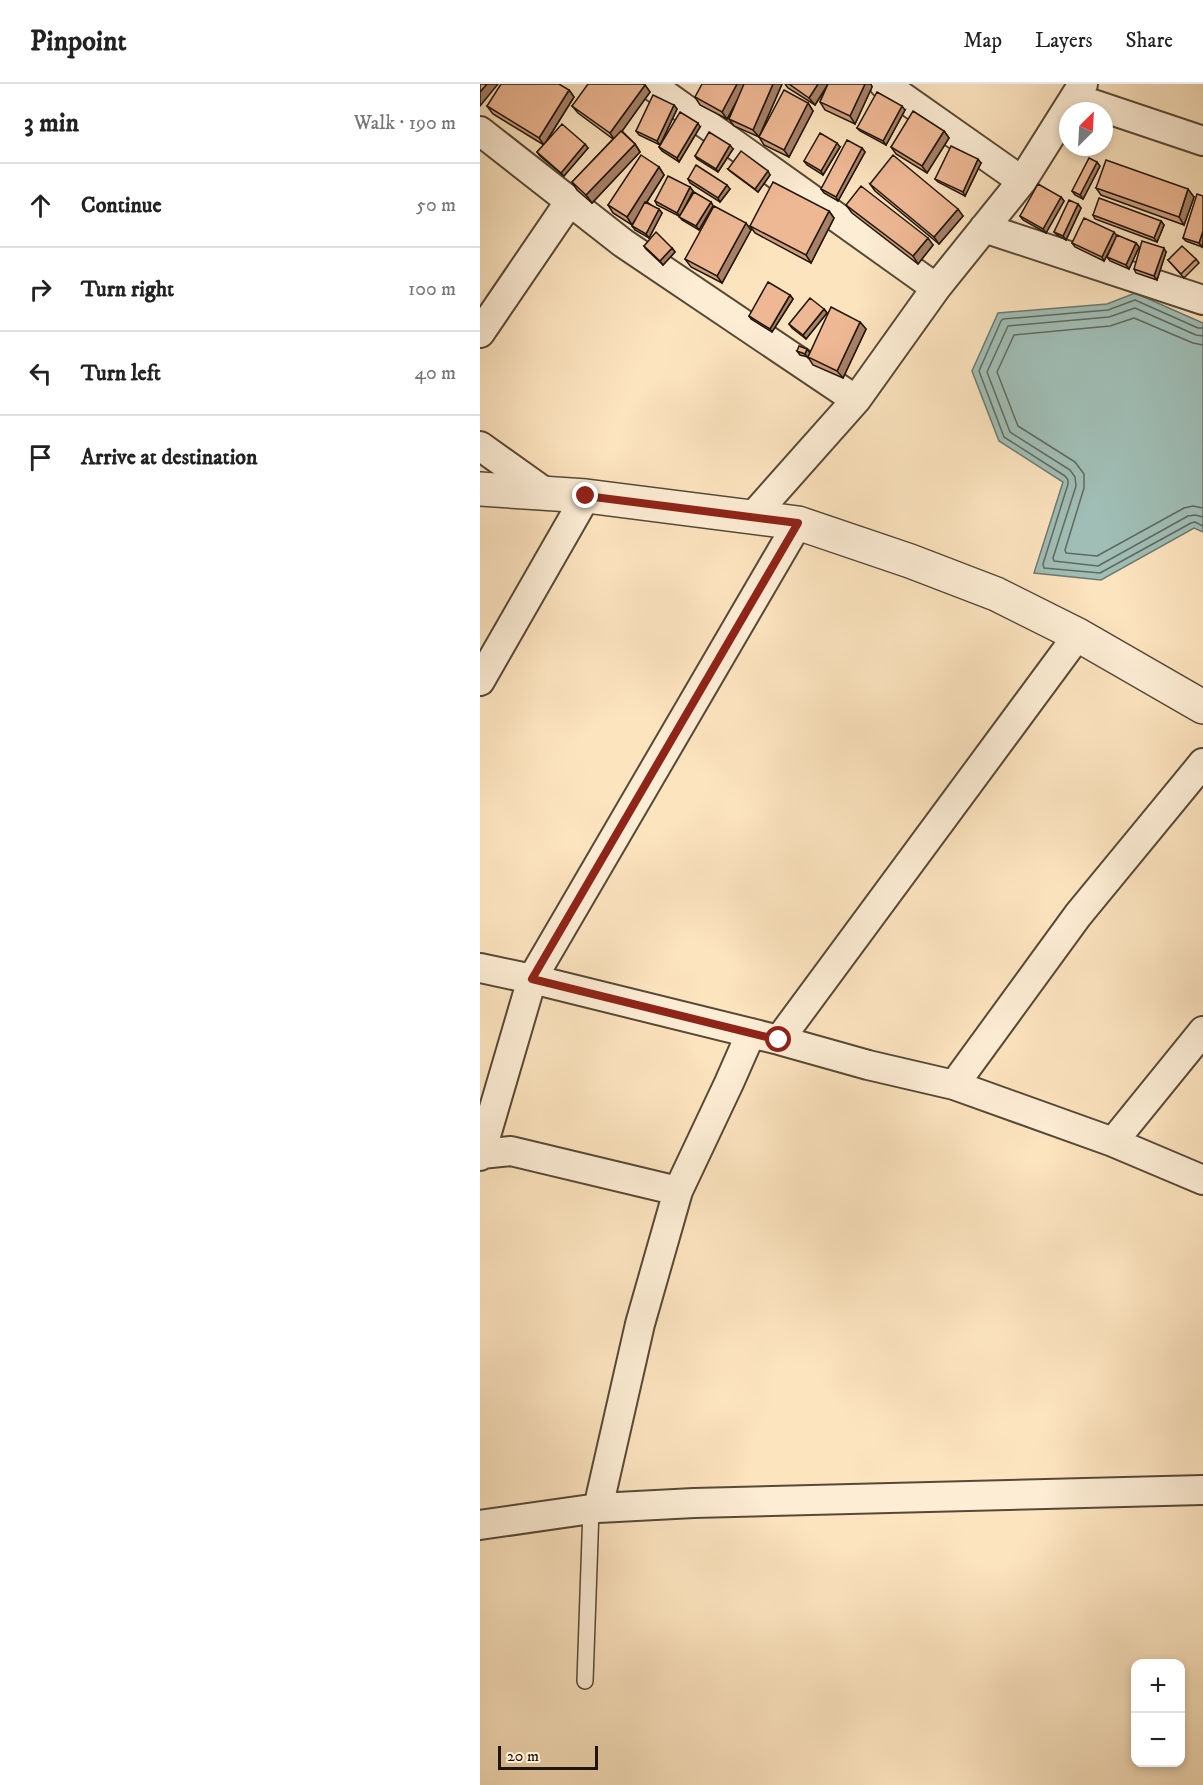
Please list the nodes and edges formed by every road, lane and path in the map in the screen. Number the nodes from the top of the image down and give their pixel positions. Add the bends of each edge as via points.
1 (650, 84) edge
2 (884, 84) edge
3 (1079, 91) edge
4 (480, 130) edge
5 (1203, 141) edge
6 (1022, 181) junction
7 (570, 201) junction
8 (984, 228) junction
9 (936, 288) junction
10 (1203, 300) edge
11 (480, 333) edge
12 (856, 400) junction
13 (480, 446) edge
14 (480, 489) edge
15 (546, 493) junction
16 (586, 496) junction
17 (753, 516) junction
18 (798, 523) junction
19 (1078, 635) junction
20 (480, 681) edge
21 (1203, 708) edge
22 (1203, 763) edge
23 (480, 968) edge
24 (532, 979) junction
25 (1203, 1031) edge
26 (751, 1033) junction
27 (779, 1040) junction
28 (491, 1082) edge
29 (954, 1085) junction
30 (1113, 1142) junction
31 (480, 1155) edge
32 (1203, 1179) edge
33 (678, 1191) junction
34 (1202, 1486) edge
35 (594, 1509) junction
36 (480, 1525) edge
37 (585, 1681) dead end

1 - 9 street
2 - 6 street
3 - 5 street
3 - 6 street
4 - 7 street
6 - 8 street
7 - 11 street
7 - 12 street via 623,243
8 - 9 street
8 - 10 street
9 - 12 street
12 - 17 street
13 - 15 street
14 - 15 street
15 - 16 street
16 - 17 street
16 - 20 street
17 - 18 street
18 - 19 street via 996,594
18 - 24 street
19 - 21 street
19 - 27 street
22 - 29 street via 1078,915
23 - 24 street
24 - 26 street
24 - 28 street
25 - 30 street
26 - 27 street
26 - 33 street
27 - 29 street
28 - 31 street
29 - 30 street
30 - 32 street
31 - 33 street via 511,1151
33 - 35 street
34 - 35 street
35 - 36 street
35 - 37 lane

